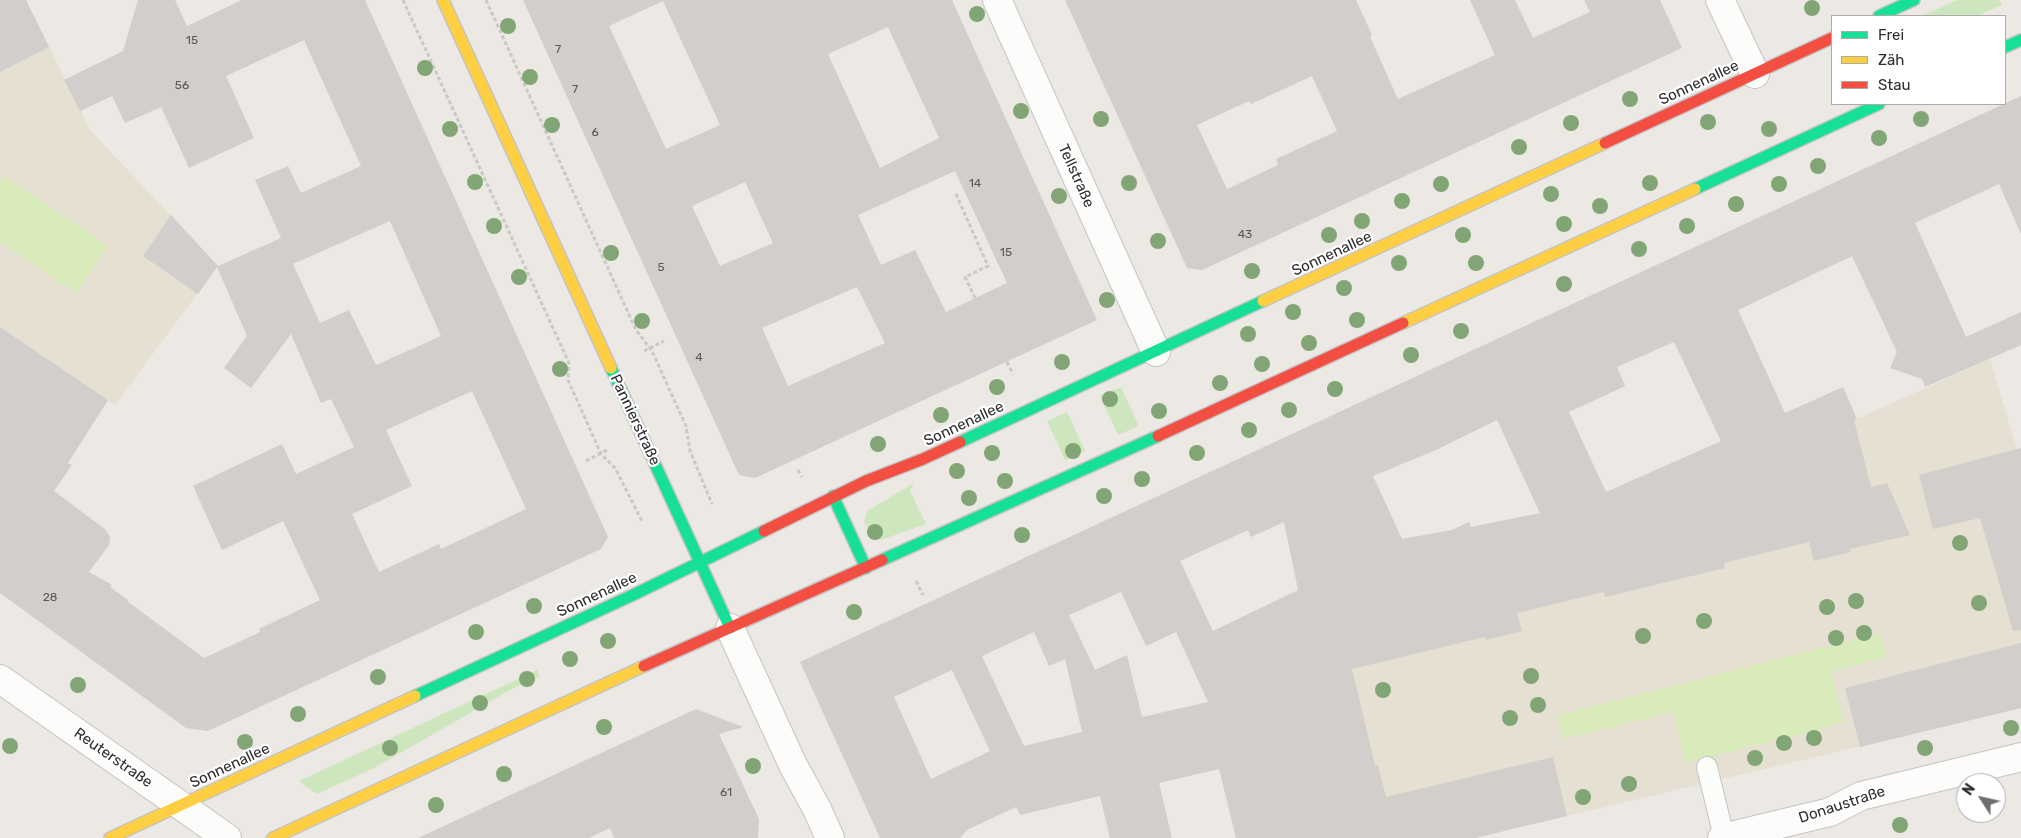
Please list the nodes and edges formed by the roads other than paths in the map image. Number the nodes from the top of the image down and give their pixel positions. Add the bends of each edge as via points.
1 (443, 0) edge
2 (997, 0) edge
3 (1720, 0) edge
4 (1914, 0) edge
5 (1881, 15) edge
6 (1831, 38) edge
7 (2021, 40) edge
8 (2006, 47) edge
9 (1755, 74) junction
10 (1877, 105) edge
11 (1156, 352) junction
12 (833, 496) junction
13 (700, 562) junction
14 (866, 568) junction
15 (730, 628) junction
16 (0, 679) edge
17 (2021, 757) edge
18 (1708, 767) dead end
19 (180, 805) junction
20 (110, 838) edge
21 (227, 838) edge
22 (273, 838) edge
23 (830, 838) edge
24 (1723, 838) edge

1 - 13 main road, Pannierstraße
2 - 11 street, Tellstraße
3 - 9 street
4 - 5 main road
6 - 9 main road, Sonnenallee
7 - 8 main road
9 - 11 main road, Sonnenallee
10 - 14 main road
11 - 12 main road, Sonnenallee via 923,459
12 - 13 main road, Sonnenallee
12 - 14 main road
13 - 15 main road, Pannierstraße
13 - 19 main road, Sonnenallee
14 - 15 main road
15 - 22 main road
15 - 23 street, Pannierstraße
16 - 19 street, Reuterstraße
17 - 24 street, Donaustraße via 1861,796 1830,812
18 - 24 lane
19 - 20 main road, Sonnenallee
19 - 21 street, Reuterstraße

